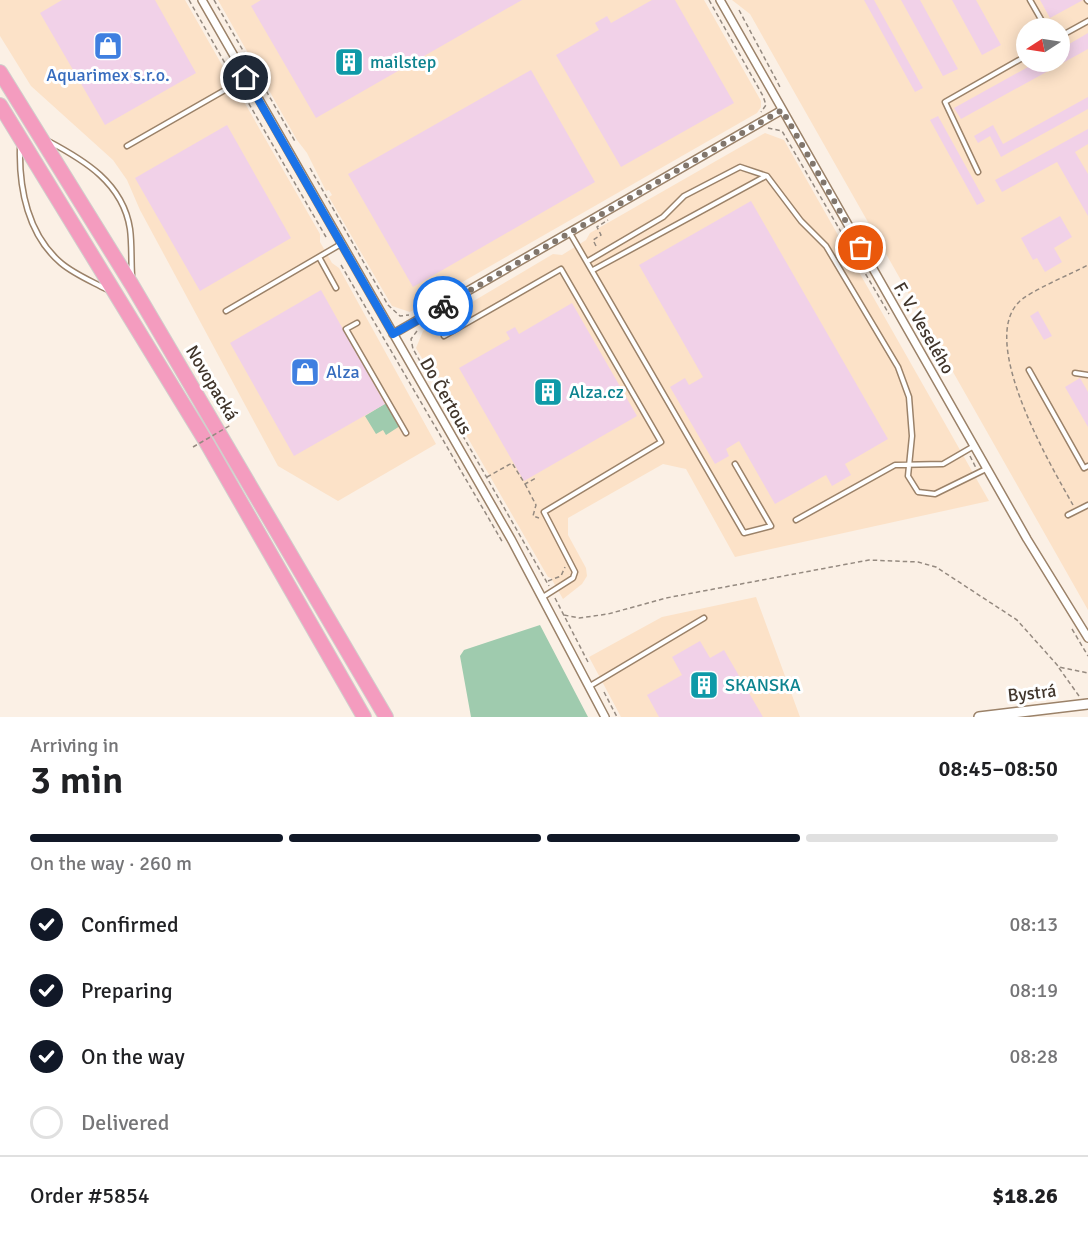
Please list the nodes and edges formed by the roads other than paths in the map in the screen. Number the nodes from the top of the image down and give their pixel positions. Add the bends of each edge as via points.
1 (202, 0) edge
2 (720, 0) edge
3 (1030, 0) edge
4 (1040, 18) edge
5 (1088, 21) edge
6 (1070, 31) edge
7 (1016, 62) edge
8 (0, 72) edge
9 (246, 78) junction
10 (0, 105) edge
11 (782, 110) junction
12 (21, 138) junction
13 (42, 138) junction
14 (127, 146) dead end
15 (978, 172) dead end
16 (767, 176) junction
17 (570, 232) junction
18 (342, 244) junction
19 (319, 257) junction
20 (588, 261) junction
21 (593, 270) junction
22 (132, 285) junction
23 (336, 288) dead end
24 (117, 294) junction
25 (226, 311) dead end
26 (357, 323) dead end
27 (393, 334) junction
28 (444, 336) dead end
29 (1029, 370) dead end
30 (1075, 373) dead end
31 (1088, 375) edge
32 (406, 433) dead end
33 (974, 446) junction
34 (735, 464) dead end
35 (909, 465) junction
36 (1088, 466) edge
37 (987, 468) junction
38 (1088, 505) edge
39 (1068, 515) dead end
40 (796, 520) dead end
41 (543, 597) junction
42 (704, 618) dead end
43 (1088, 638) edge
44 (590, 686) junction
45 (1086, 704) edge
46 (1035, 713) edge
47 (364, 717) edge
48 (386, 717) edge
49 (605, 717) edge
50 (979, 717) edge

1 - 9 street, Do Čertous
2 - 11 street, F. V. Veselého
3 - 4 lane
5 - 6 lane
7 - 15 lane via 945,102
8 - 13 highway, Novopacká
9 - 14 lane
9 - 18 street, Do Čertous
10 - 12 highway, Novopacká
11 - 17 street
11 - 33 street, F. V. Veselého
12 - 24 highway, Novopacká
12 - 24 lane via 26,210 46,244 62,264
13 - 22 highway, Novopacká
13 - 22 lane via 98,171 120,202 130,228
16 - 20 lane via 740,167 684,196 663,217
16 - 21 lane
16 - 35 lane via 801,221 826,246 898,367 909,397
17 - 20 lane
17 - 27 street
18 - 19 lane
18 - 27 street, Do Čertous
19 - 23 lane
19 - 25 lane
20 - 21 lane
21 - 34 lane via 744,533 771,526
22 - 48 highway, Novopacká
24 - 47 highway, Novopacká
26 - 32 lane via 346,329
27 - 41 street, Do Čertous
28 - 41 lane via 561,269 661,442 544,512 575,572 573,578
29 - 36 lane via 1084,468
30 - 31 lane
33 - 35 lane via 943,464
33 - 37 street, F. V. Veselého
35 - 37 lane via 908,476 918,492 935,494
35 - 40 lane via 895,465
37 - 43 street, F. V. Veselého
38 - 39 lane
41 - 44 street, Do Čertous
42 - 44 lane
44 - 49 street, Do Čertous
45 - 46 street, Bystrá
46 - 50 street, Bystrá

